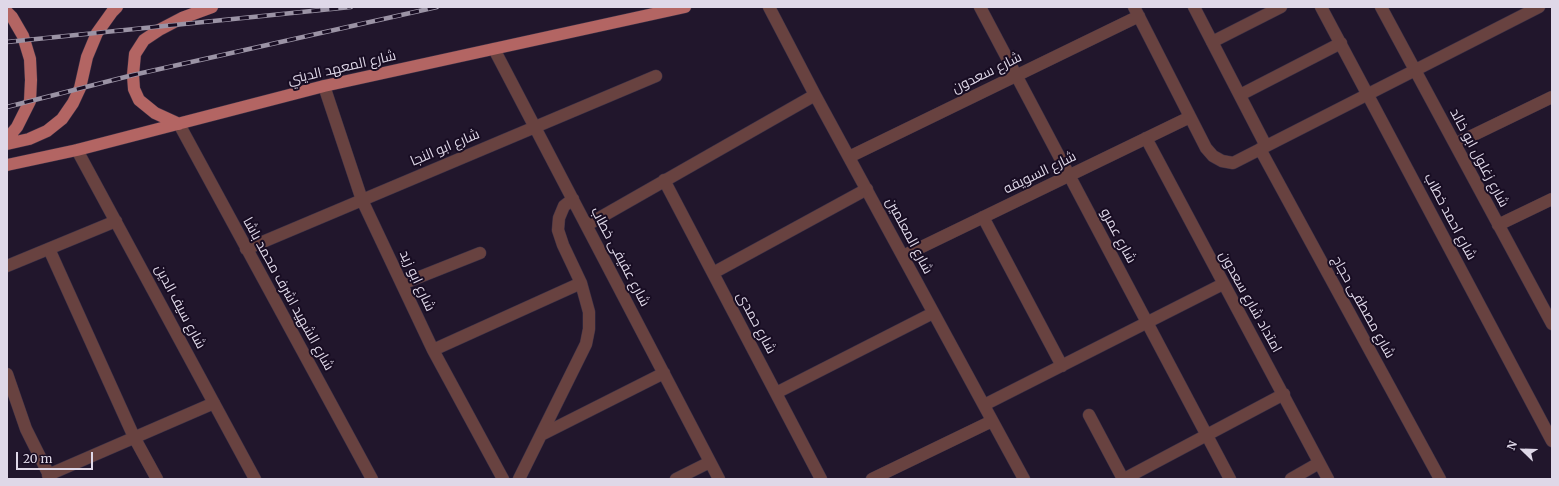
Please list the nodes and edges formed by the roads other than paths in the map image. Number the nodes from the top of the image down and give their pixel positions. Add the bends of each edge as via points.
1 (117, 7) edge
2 (212, 7) edge
3 (685, 7) edge
4 (769, 7) edge
5 (980, 7) edge
6 (1194, 7) edge
7 (1280, 7) edge
8 (1321, 7) edge
9 (1381, 7) edge
10 (1538, 7) edge
11 (7, 12) edge
12 (1137, 12) edge
13 (1212, 42) junction
14 (1340, 43) junction
15 (494, 49) junction
16 (1415, 70) junction
17 (656, 76) dead end
18 (1017, 76) junction
19 (324, 86) junction
20 (1368, 94) junction
21 (816, 95) junction
22 (1240, 95) junction
23 (1552, 97) edge
24 (1190, 117) junction
25 (179, 124) junction
26 (536, 127) junction
27 (1146, 138) junction
28 (7, 139) edge
29 (7, 144) edge
30 (1455, 144) junction
31 (1263, 147) junction
32 (77, 150) junction
33 (849, 157) junction
34 (7, 165) edge
35 (1069, 176) junction
36 (664, 180) junction
37 (867, 189) junction
38 (574, 199) junction
39 (1552, 199) edge
40 (362, 200) junction
41 (984, 217) junction
42 (116, 221) junction
43 (587, 224) junction
44 (1498, 225) junction
45 (48, 249) junction
46 (246, 249) junction
47 (480, 253) dead end
48 (903, 256) junction
49 (7, 266) edge
50 (713, 273) junction
51 (581, 282) junction
52 (402, 284) junction
53 (1223, 284) junction
54 (933, 313) junction
55 (1147, 322) junction
56 (1552, 324) edge
57 (433, 350) junction
58 (1062, 366) junction
59 (664, 373) junction
60 (7, 374) edge
61 (776, 393) junction
62 (1284, 394) junction
63 (214, 403) junction
64 (984, 405) junction
65 (1088, 415) dead end
66 (992, 420) junction
67 (541, 435) junction
68 (1207, 435) junction
69 (134, 437) junction
70 (1552, 441) edge
71 (710, 462) junction
72 (1319, 463) junction
73 (49, 477) edge
74 (157, 479) edge
75 (255, 479) edge
76 (372, 479) edge
77 (504, 479) edge
78 (519, 479) edge
79 (676, 479) edge
80 (719, 479) edge
81 (821, 479) edge
82 (872, 479) edge
83 (1024, 479) edge
84 (1124, 479) edge
85 (1230, 479) edge
86 (1291, 479) edge
87 (1328, 479) edge
88 (1440, 479) edge

1 - 29 main road via 97,33 80,88 62,119 47,131 29,139
2 - 25 main road via 159,30 144,40 135,54 134,89 139,100 155,113
3 - 15 main road, شارع المعهد الديني
4 - 21 street, شارع المعلمين
5 - 18 street, شارع عمرو
6 - 13 street, شارع مصطفى حجاج
7 - 13 street
8 - 14 street, شارع احمد خطاب
9 - 16 street, شارع زغلول ابو خالد
10 - 16 street
11 - 28 main road via 23,36 30,59 31,80 30,101 17,127
12 - 18 street, شارع سعدون
12 - 24 street
13 - 22 street, شارع مصطفى حجاج
14 - 20 street, شارع احمد خطاب
14 - 22 street
15 - 19 main road, شارع المعهد الديني
15 - 26 street, شارع عفيفى خطاب
16 - 20 street
16 - 30 street, شارع زغلول ابو خالد
17 - 26 street, شارع ابو النجا
18 - 33 street, شارع سعدون
18 - 35 street, شارع عمرو
19 - 25 main road, شارع المعهد الديني
19 - 40 street, شارع ابو زيد
20 - 31 street
20 - 70 street, شارع احمد خطاب
21 - 33 street, شارع المعلمين
21 - 36 street
22 - 31 street, شارع مصطفى حجاج
23 - 30 street
24 - 27 street, شارع السويقه
24 - 31 street via 1206,148 1222,162 1232,163
25 - 32 main road, شارع المعهد الديني
25 - 46 street, شارع الشهيد اشرف محمد باشا
26 - 38 street, شارع عفيفى خطاب
26 - 40 street, شارع ابو النجا
27 - 35 street, شارع السويقه
27 - 53 street, امتداد شارع سعدون
30 - 44 street, شارع زغلول ابو خالد
31 - 88 street, شارع مصطفى حجاج
32 - 34 main road, شارع المعهد الديني
32 - 42 street, شارع سيف الدين
33 - 37 street, شارع المعلمين
35 - 41 street, شارع السويقه
35 - 55 street, شارع عمرو
36 - 43 street
36 - 50 street, شارع حمدى
37 - 48 street, شارع المعلمين
37 - 50 street
38 - 43 street, شارع عفيفى خطاب
38 - 51 street via 564,206 558,230
39 - 44 street
40 - 46 street, شارع ابو النجا
40 - 52 street, شارع ابو زيد
41 - 48 street, شارع السويقه
41 - 58 street
42 - 45 street
42 - 63 street, شارع سيف الدين
43 - 59 street, شارع عفيفى خطاب
44 - 56 street, شارع زغلول ابو خالد
45 - 49 street
45 - 69 street
46 - 76 street, شارع الشهيد اشرف محمد باشا
47 - 52 street
48 - 54 street, شارع المعلمين
50 - 61 street, شارع حمدى
51 - 57 street
51 - 67 street via 589,312 586,344
52 - 57 street, شارع ابو زيد
53 - 55 street
53 - 62 street, امتداد شارع سعدون
54 - 61 street
54 - 64 street, شارع المعلمين
55 - 58 street
55 - 68 street, شارع عمرو
57 - 77 street, شارع ابو زيد
58 - 64 street
59 - 67 street
59 - 71 street, شارع عفيفى خطاب
60 - 73 street via 26,428
61 - 81 street, شارع حمدى
62 - 68 street
62 - 72 street, امتداد شارع سعدون
63 - 69 street
63 - 75 street, شارع سيف الدين
64 - 66 street, شارع المعلمين
65 - 84 street
66 - 82 street
66 - 83 street, شارع المعلمين
67 - 78 street
68 - 84 street
68 - 85 street, شارع عمرو
69 - 73 street
69 - 74 street
71 - 79 street
71 - 80 street, شارع عفيفى خطاب
72 - 86 street
72 - 87 street, امتداد شارع سعدون

